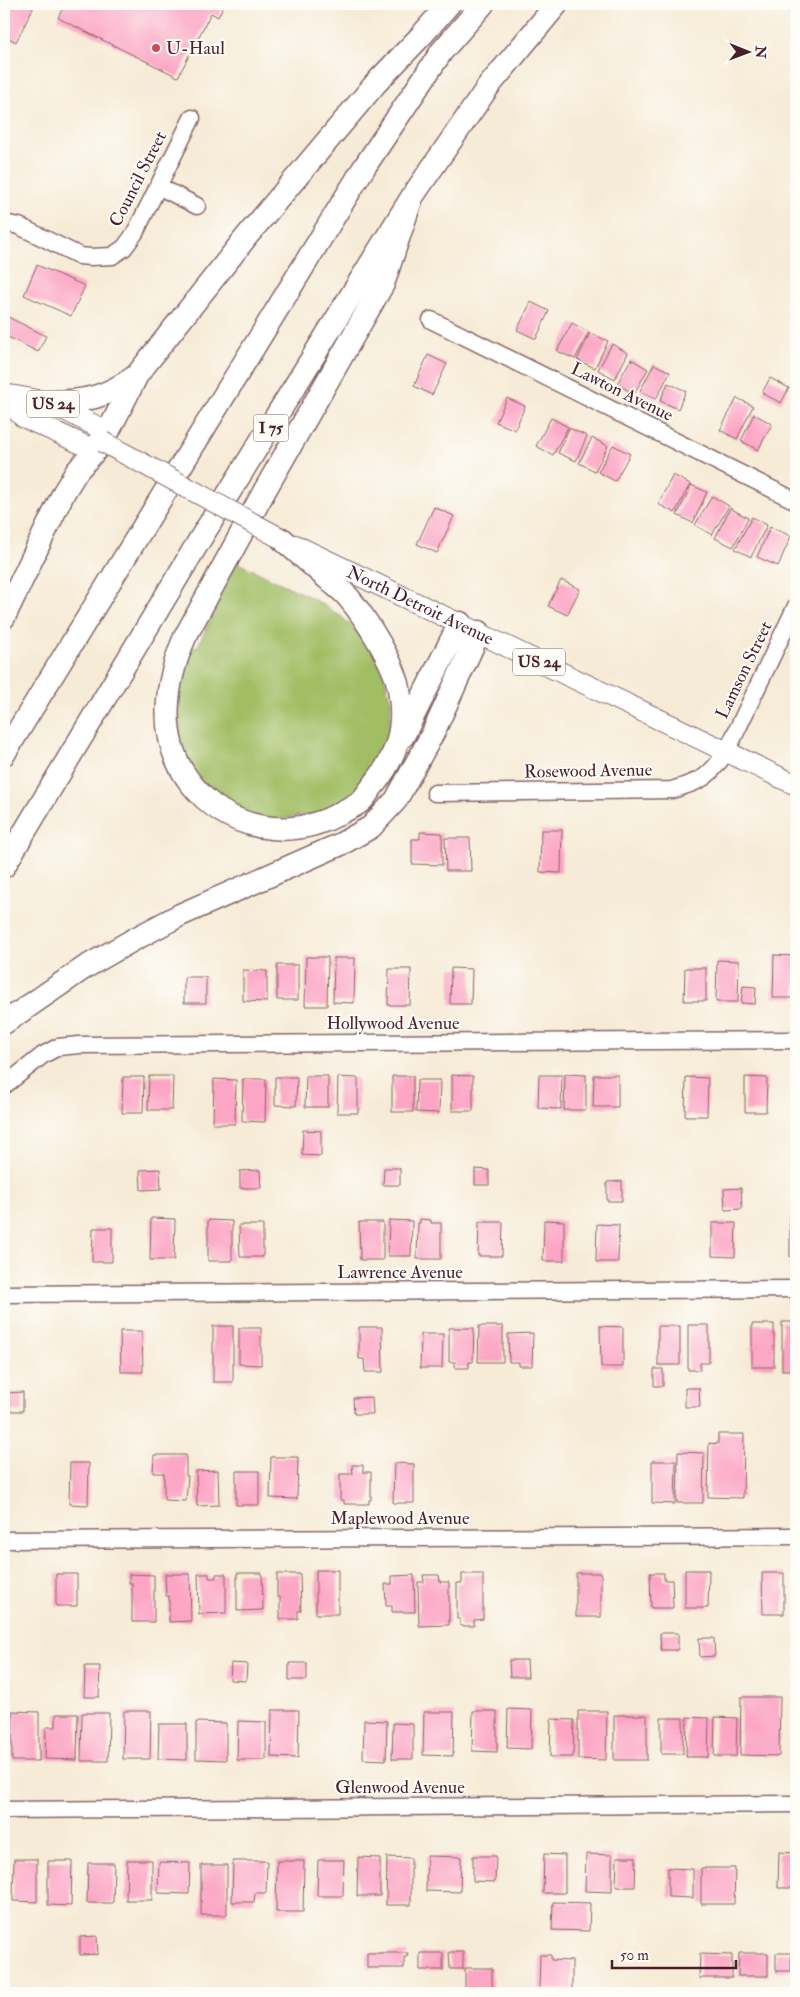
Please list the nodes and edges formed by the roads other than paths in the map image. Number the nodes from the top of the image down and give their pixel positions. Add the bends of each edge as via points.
1 (449, 4) edge
2 (483, 4) edge
3 (557, 4) edge
4 (192, 118) dead end
5 (158, 186) junction
6 (412, 197) junction
7 (198, 206) dead end
8 (4, 223) edge
9 (431, 320) dead end
10 (137, 375) junction
11 (4, 396) edge
12 (49, 402) junction
13 (104, 442) junction
14 (796, 501) edge
15 (282, 540) junction
16 (796, 606) edge
17 (4, 618) edge
18 (469, 628) junction
19 (396, 751) junction
20 (727, 751) junction
21 (4, 754) edge
22 (796, 784) edge
23 (436, 793) dead end
24 (4, 866) edge
25 (4, 1023) edge
26 (796, 1040) edge
27 (4, 1086) edge
28 (796, 1289) edge
29 (4, 1294) edge
30 (796, 1536) edge
31 (4, 1540) edge
32 (796, 1804) edge
33 (4, 1810) edge

1 - 10 highway via 376,83 235,251
2 - 21 highway via 442,51 365,166
3 - 6 highway, I 75 via 488,87
4 - 5 street, Council Street
5 - 7 street
5 - 8 street, Council Street via 135,233 124,248 112,256 80,256 19,226
6 - 19 highway via 383,284 269,482 185,637 169,684 167,714 170,744 181,770 199,794 216,809 237,820 269,829 299,828 329,820 360,802
6 - 24 highway, I 75 via 199,541
9 - 14 street, Lawton Avenue
10 - 12 highway via 119,388 95,398
10 - 13 highway
11 - 12 main road, North Detroit Avenue / US 24
11 - 13 main road, North Detroit Avenue / US 24 via 22,417 88,447
12 - 13 main road, North Detroit Avenue / US 24 via 98,426
13 - 15 main road, North Detroit Avenue / US 24, bridge
13 - 17 highway via 77,471 64,492
15 - 18 main road, North Detroit Avenue / US 24
15 - 19 highway via 347,596 374,634 399,687 402,715
16 - 20 street, Lamson Street
18 - 19 highway
18 - 20 main road, North Detroit Avenue / US 24
18 - 25 highway via 433,733 396,800 371,827 133,940
20 - 22 main road, North Detroit Avenue / US 24
20 - 23 street, Rosewood Avenue via 713,772 696,783 672,790
26 - 27 street, Hollywood Avenue via 79,1045 58,1047
28 - 29 street, Lawrence Avenue
30 - 31 street, Maplewood Avenue
32 - 33 street, Glenwood Avenue

